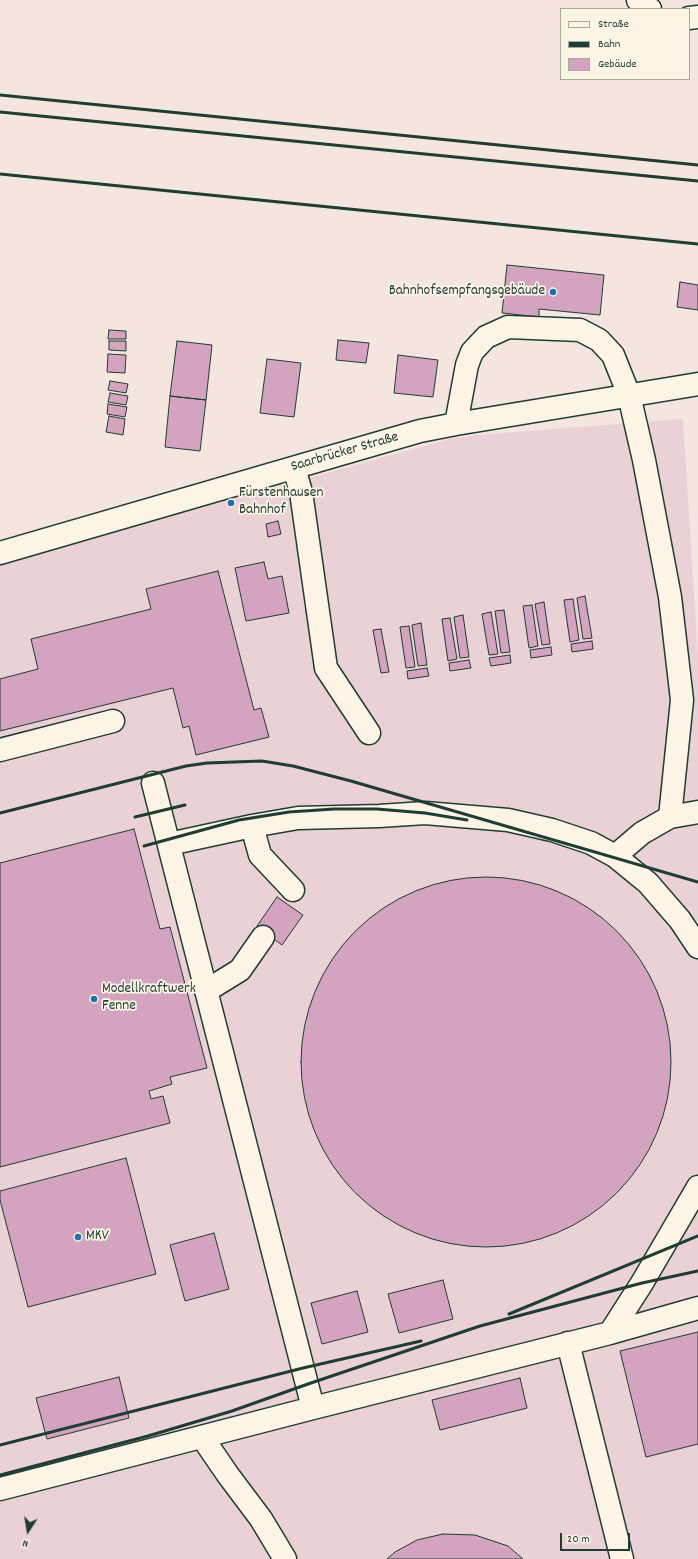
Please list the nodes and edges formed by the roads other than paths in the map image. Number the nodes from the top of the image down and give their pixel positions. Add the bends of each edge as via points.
1 (638, 0) edge
2 (649, 8) edge
3 (698, 384) edge
4 (629, 395) junction
5 (456, 424) junction
6 (294, 468) junction
7 (0, 553) edge
8 (113, 721) dead end
9 (369, 733) dead end
10 (0, 750) edge
11 (153, 783) dead end
12 (698, 812) edge
13 (670, 817) junction
14 (252, 826) junction
15 (169, 844) junction
16 (615, 856) junction
17 (293, 890) dead end
18 (264, 936) dead end
19 (698, 947) edge
20 (206, 991) junction
21 (698, 1187) edge
22 (698, 1308) edge
23 (610, 1333) junction
24 (568, 1343) junction
25 (313, 1408) junction
26 (202, 1437) junction
27 (0, 1489) edge
28 (285, 1559) edge
29 (622, 1559) edge

1 - 2 street
3 - 4 street, Saarbrücker Straße
4 - 5 street, Saarbrücker Straße
4 - 5 street via 613,355 599,340 580,330 508,327 486,337 472,352 467,365
4 - 13 street via 670,597 682,700
5 - 6 street, Saarbrücker Straße via 420,431
6 - 7 street, Saarbrücker Straße
6 - 9 street via 301,492 326,668
8 - 10 street
11 - 15 street
12 - 13 street
13 - 16 street via 642,833
14 - 15 street
14 - 16 street via 298,818 425,813 470,816 508,820 552,830 590,843
14 - 17 street via 260,855
15 - 20 street
16 - 19 street via 648,882 680,920
18 - 20 street via 240,970
20 - 25 street
21 - 23 street
22 - 23 street
23 - 24 street
24 - 25 street
24 - 29 street
25 - 26 street
26 - 27 street
26 - 28 street

